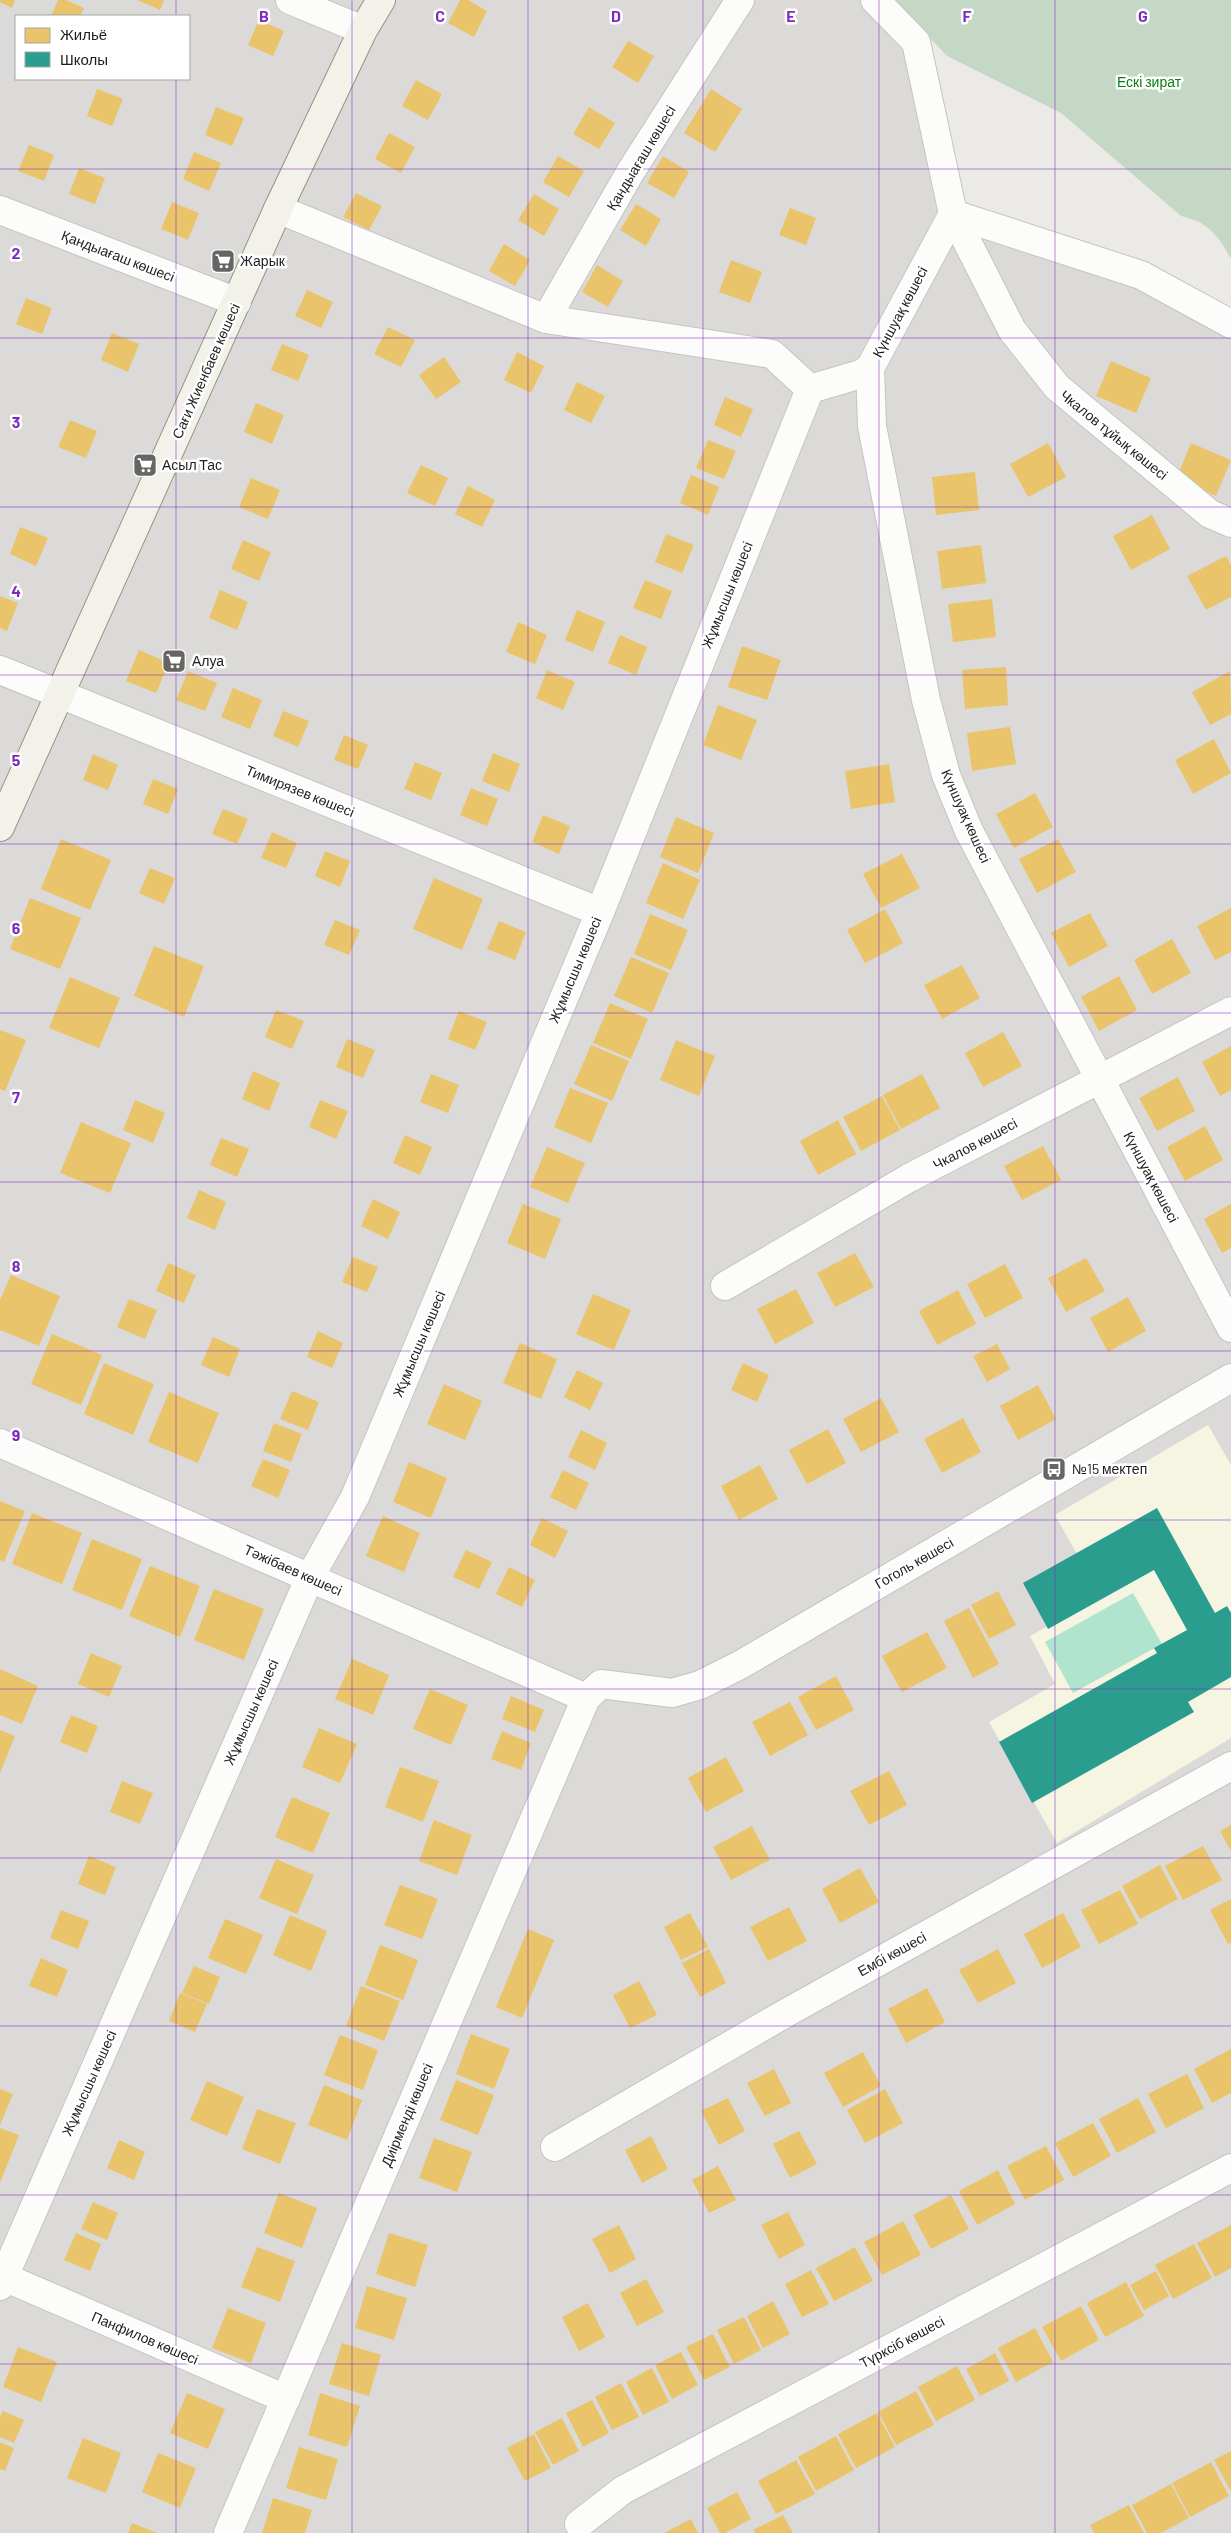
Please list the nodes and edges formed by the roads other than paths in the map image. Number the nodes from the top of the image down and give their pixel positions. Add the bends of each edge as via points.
1 (290, 0) edge
2 (381, 0) edge
3 (740, 0) edge
4 (875, 0) edge
5 (363, 30) junction
6 (278, 209) junction
7 (0, 210) edge
8 (953, 214) junction
9 (237, 302) junction
10 (546, 319) junction
11 (1231, 324) edge
12 (870, 368) junction
13 (810, 389) junction
14 (1231, 523) edge
15 (0, 670) edge
16 (60, 695) junction
17 (0, 827) edge
18 (600, 912) junction
19 (1231, 1011) edge
20 (1099, 1078) junction
21 (725, 1286) dead end
22 (1231, 1328) edge
23 (1231, 1378) edge
24 (0, 1442) edge
25 (310, 1577) junction
26 (593, 1691) junction
27 (1231, 1766) edge
28 (556, 2147) dead end
29 (1231, 2168) edge
30 (8, 2244) edge
31 (2, 2282) edge
32 (286, 2399) junction
33 (578, 2524) dead end
34 (228, 2533) edge

1 - 5 street
2 - 5 main road, Сағи Жиенбаев көшесі
3 - 10 street, Қандыағаш көшесі via 631,171
4 - 8 street, Чкалов тұйық көшесі via 916,42
5 - 6 main road, Сағи Жиенбаев көшесі
6 - 9 main road, Сағи Жиенбаев көшесі
6 - 10 street
7 - 9 street, Қандыағаш көшесі
8 - 11 street via 1141,275
8 - 12 street, Күншуақ көшесі
8 - 14 street, Чкалов тұйық көшесі via 1012,330 1057,387 1210,514
9 - 16 main road, Сағи Жиенбаев көшесі
10 - 13 street via 772,354
12 - 13 street
12 - 20 street, Күншуақ көшесі via 872,426 926,700 946,775 970,831
13 - 18 street, Жұмысшы көшесі
15 - 16 street, Тимирязев көшесі
16 - 17 main road, Сағи Жиенбаев көшесі
16 - 18 street, Тимирязев көшесі
18 - 25 street, Жұмысшы көшесі via 355,1497
19 - 20 street, Чкалов көшесі
20 - 21 street, Чкалов көшесі via 909,1178
20 - 22 street, Күншуақ көшесі
23 - 26 street, Гоголь көшесі via 740,1665 700,1685 672,1693
24 - 25 street, Тәжібаев көшесі
25 - 26 street, Тәжібаев көшесі
25 - 30 street, Жұмысшы көшесі
26 - 32 street, Диірменді көшесі
27 - 28 street, Ембі көшесі via 786,2013
29 - 33 street, Түрксіб көшесі via 623,2490
30 - 31 street, Жұмысшы көшесі
31 - 32 street, Панфилов көшесі
32 - 34 street, Диірменді көшесі

